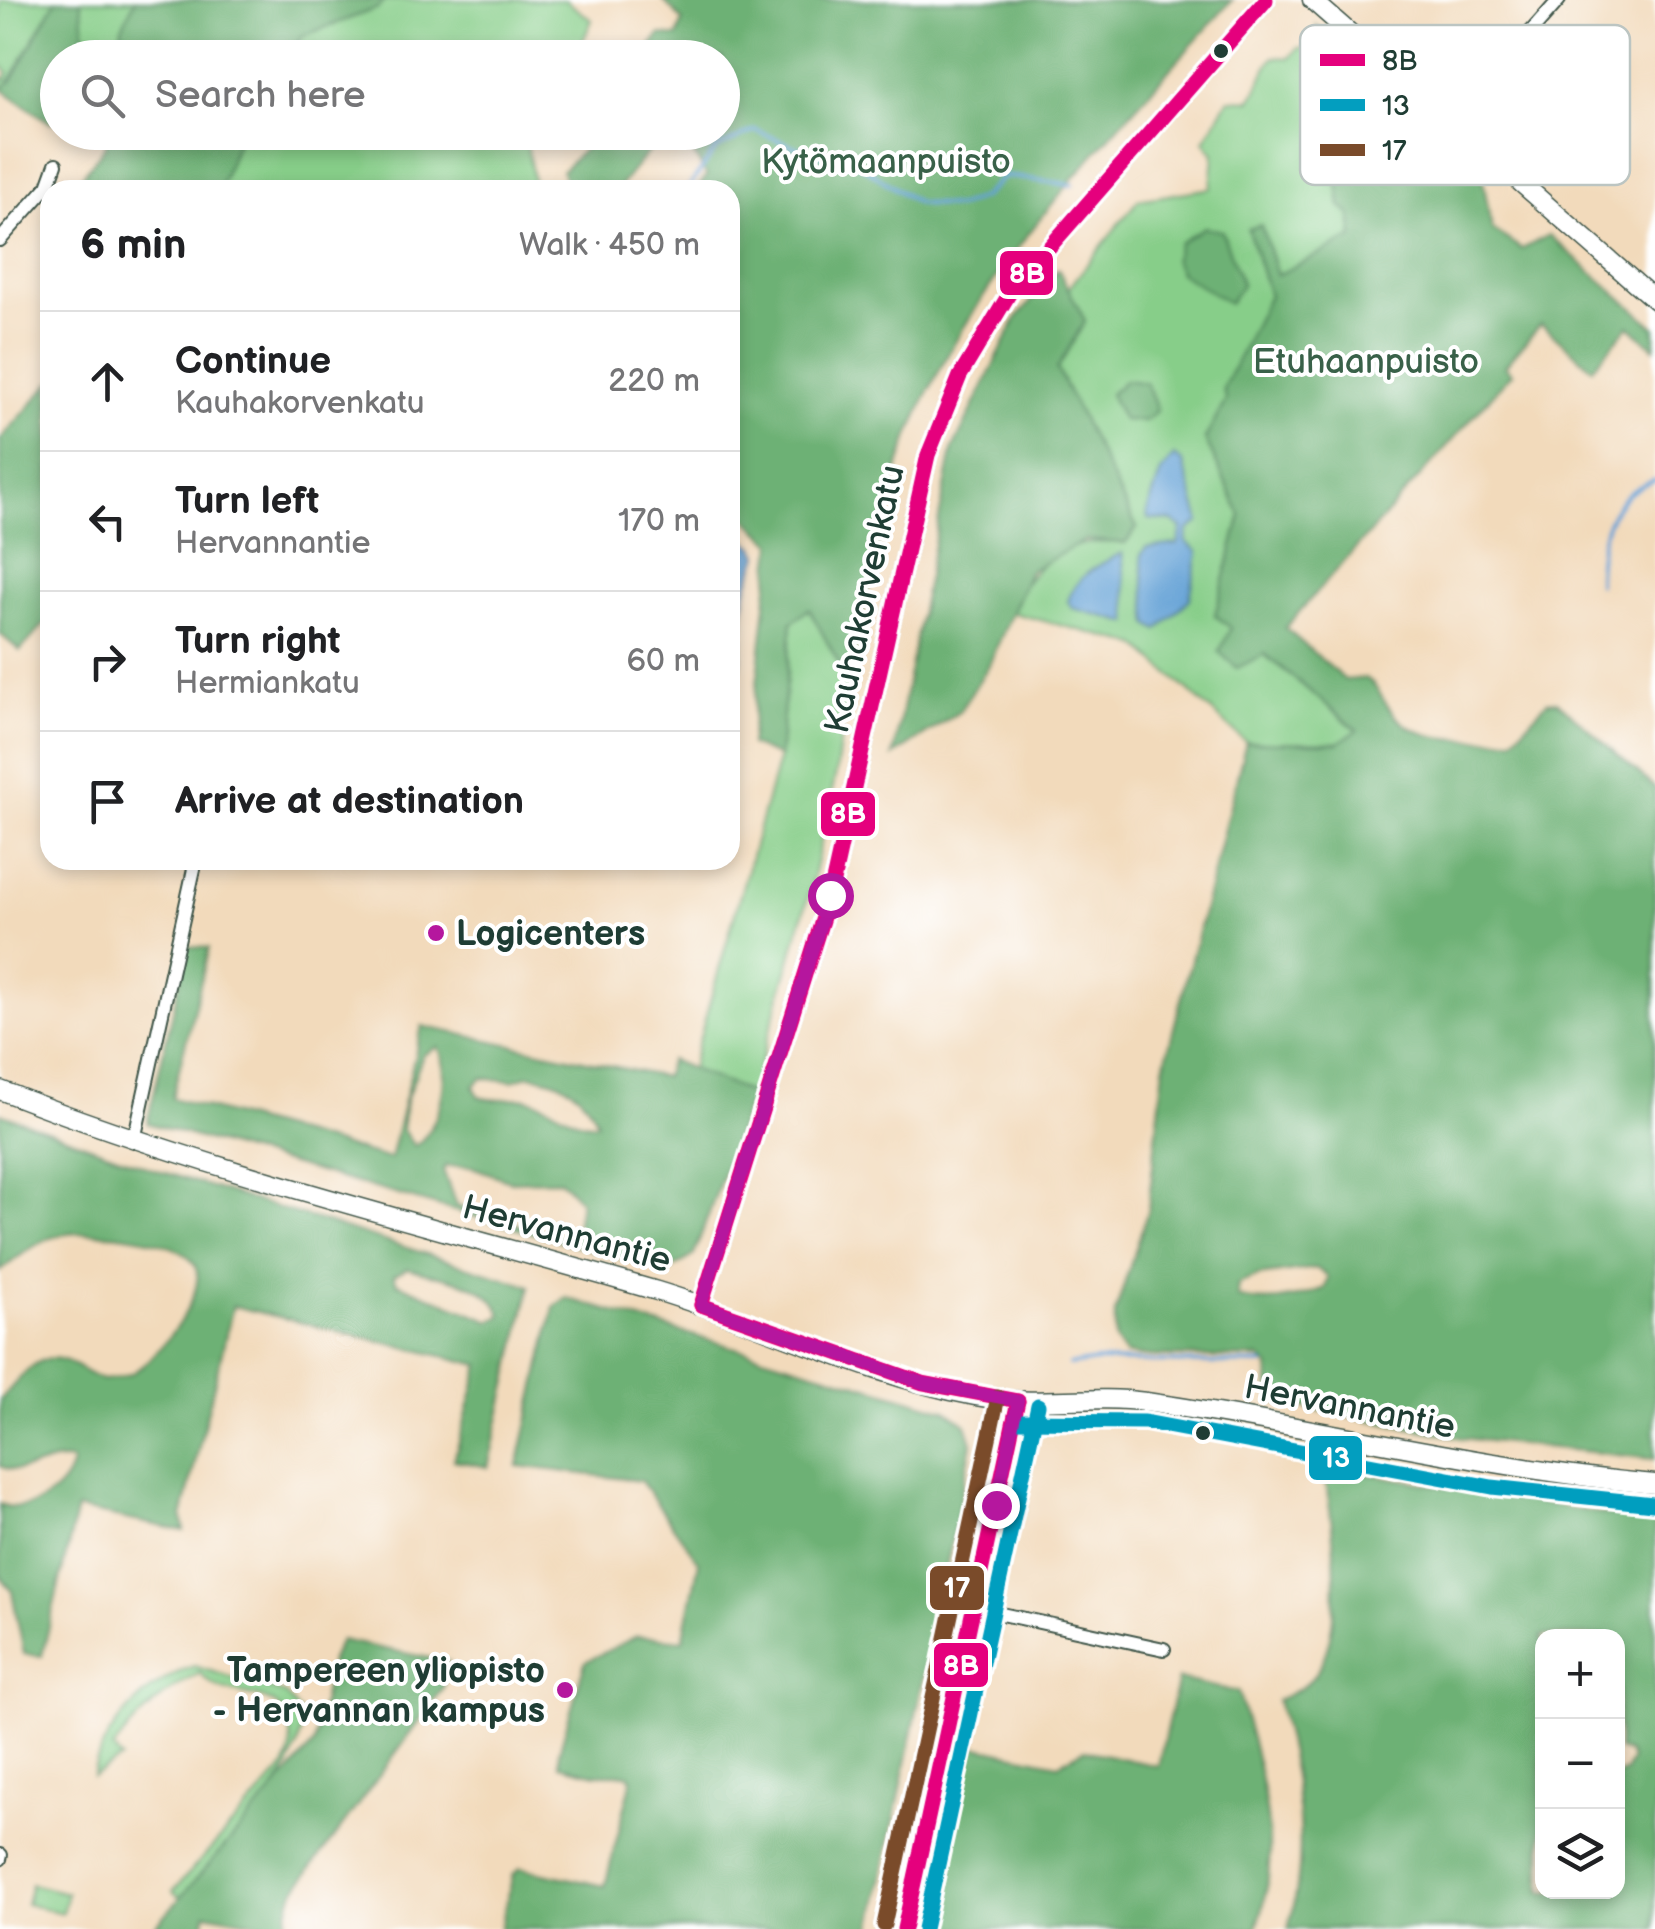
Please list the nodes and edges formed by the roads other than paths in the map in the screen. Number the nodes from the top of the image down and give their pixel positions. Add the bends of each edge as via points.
1 (1266, 0) edge
2 (1312, 0) edge
3 (1559, 0) edge
4 (1340, 25) edge
5 (1537, 25) edge
6 (56, 164) dead end
7 (50, 180) edge
8 (1523, 185) edge
9 (40, 195) edge
10 (0, 240) edge
11 (1655, 300) edge
12 (194, 870) edge
13 (0, 1090) edge
14 (134, 1140) junction
15 (701, 1305) junction
16 (1018, 1401) junction
17 (1655, 1484) edge
18 (974, 1608) junction
19 (1164, 1650) dead end
20 (904, 1929) edge

1 - 15 street, Kauhakorvenkatu via 1011,291 954,389 928,455 830,895
2 - 4 street
3 - 5 street
6 - 7 street
8 - 11 street
9 - 10 street
12 - 14 street
13 - 14 street, Hervannantie
14 - 15 street, Hervannantie
15 - 16 street, Hervannantie via 923,1383
16 - 17 street, Hervannantie via 1146,1402 1496,1466
16 - 18 street
18 - 19 street
18 - 20 street

